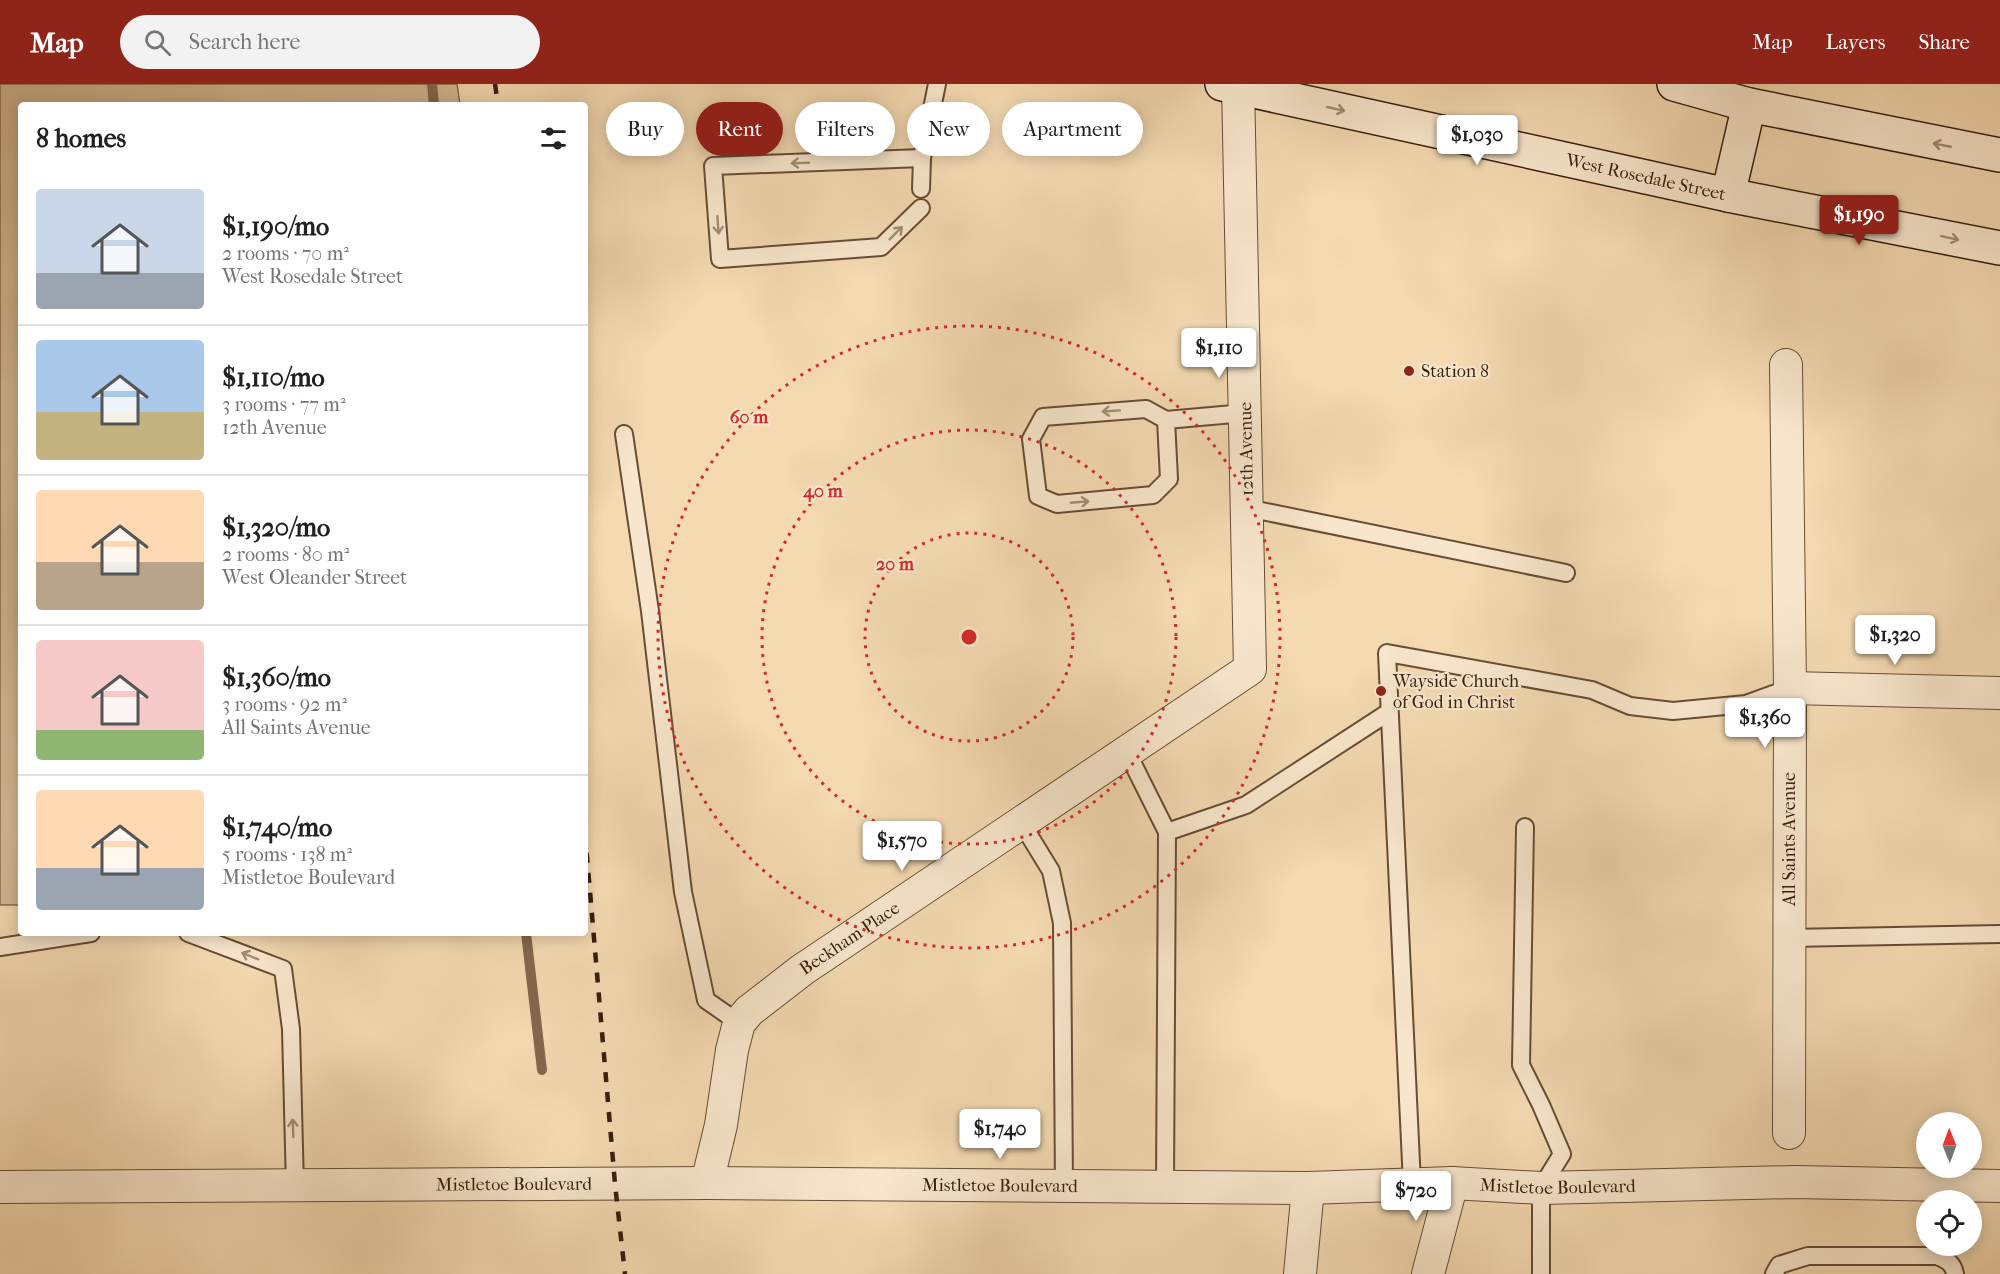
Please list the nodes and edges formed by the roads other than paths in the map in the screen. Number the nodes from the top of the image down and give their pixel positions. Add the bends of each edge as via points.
1 (937, 84) edge
2 (1674, 84) edge
3 (1232, 85) edge
4 (1749, 105) junction
5 (2000, 155) edge
6 (921, 158) junction
7 (921, 189) dead end
8 (1728, 195) junction
9 (921, 208) dead end
10 (2000, 248) edge
11 (1786, 365) dead end
12 (1245, 413) junction
13 (1166, 420) junction
14 (624, 434) dead end
15 (1247, 508) junction
16 (1566, 573) dead end
17 (1250, 669) joint
18 (1790, 688) junction
19 (2000, 693) edge
20 (1389, 712) junction
21 (1127, 752) junction
22 (1022, 822) junction
23 (1525, 827) dead end
24 (1167, 832) junction
25 (2000, 934) edge
26 (72, 936) edge
27 (196, 936) edge
28 (1789, 938) junction
29 (0, 947) edge
30 (739, 1023) junction
31 (1789, 1133) dead end
32 (707, 1183) junction
33 (1452, 1183) junction
34 (1412, 1184) junction
35 (295, 1186) junction
36 (1064, 1186) junction
37 (1165, 1186) junction
38 (2000, 1186) edge
39 (0, 1187) edge
40 (1308, 1188) junction
41 (1541, 1188) junction
42 (1300, 1274) edge
43 (1428, 1274) edge
44 (1541, 1274) edge
45 (1774, 1274) edge
46 (1955, 1274) edge

1 - 6 lane
2 - 4 main road
3 -> 8 main road, West Rosedale Street
3 - 12 street, 12th Avenue
5 -> 4 main road
4 - 8 main road
6 - 7 lane
6 -> 9 lane via 713,166 720,259 881,247
8 -> 10 main road, West Rosedale Street
11 - 18 street, All Saints Avenue
12 - 13 lane
12 - 15 street, 12th Avenue
13 -> 13 lane via 1146,409 1043,417 1031,439 1038,496 1057,504 1153,495 1169,479
14 - 30 lane via 650,611 683,892 706,1000
15 - 16 lane
15 - 17 street, 12th Avenue
17 - 21 street, Beckham Place
18 - 19 street
18 - 20 lane via 1746,704 1673,711 1630,706 1592,690 1387,653
18 - 28 street, All Saints Avenue
20 - 24 lane via 1246,805
20 - 34 lane
21 - 22 street, Beckham Place
21 - 24 lane
22 - 30 street, Beckham Place via 802,970
22 - 36 lane via 1051,871 1062,923
23 - 41 lane via 1521,1065 1562,1154
24 - 37 lane
25 - 28 lane
26 - 29 lane
35 -> 27 lane via 291,1029 284,969
28 - 31 street, All Saints Avenue
30 - 32 street
32 - 35 street, Mistletoe Boulevard
32 - 36 street, Mistletoe Boulevard
33 - 34 street, Mistletoe Boulevard
33 - 41 street, Mistletoe Boulevard
33 - 43 street
34 - 40 street, Mistletoe Boulevard
35 - 39 street, Mistletoe Boulevard
36 - 37 street, Mistletoe Boulevard
37 - 40 street, Mistletoe Boulevard
38 - 41 street, Mistletoe Boulevard via 1796,1182
40 - 42 street
41 - 44 lane
45 - 46 lane via 1779,1264 1808,1256 1938,1256 1948,1260

